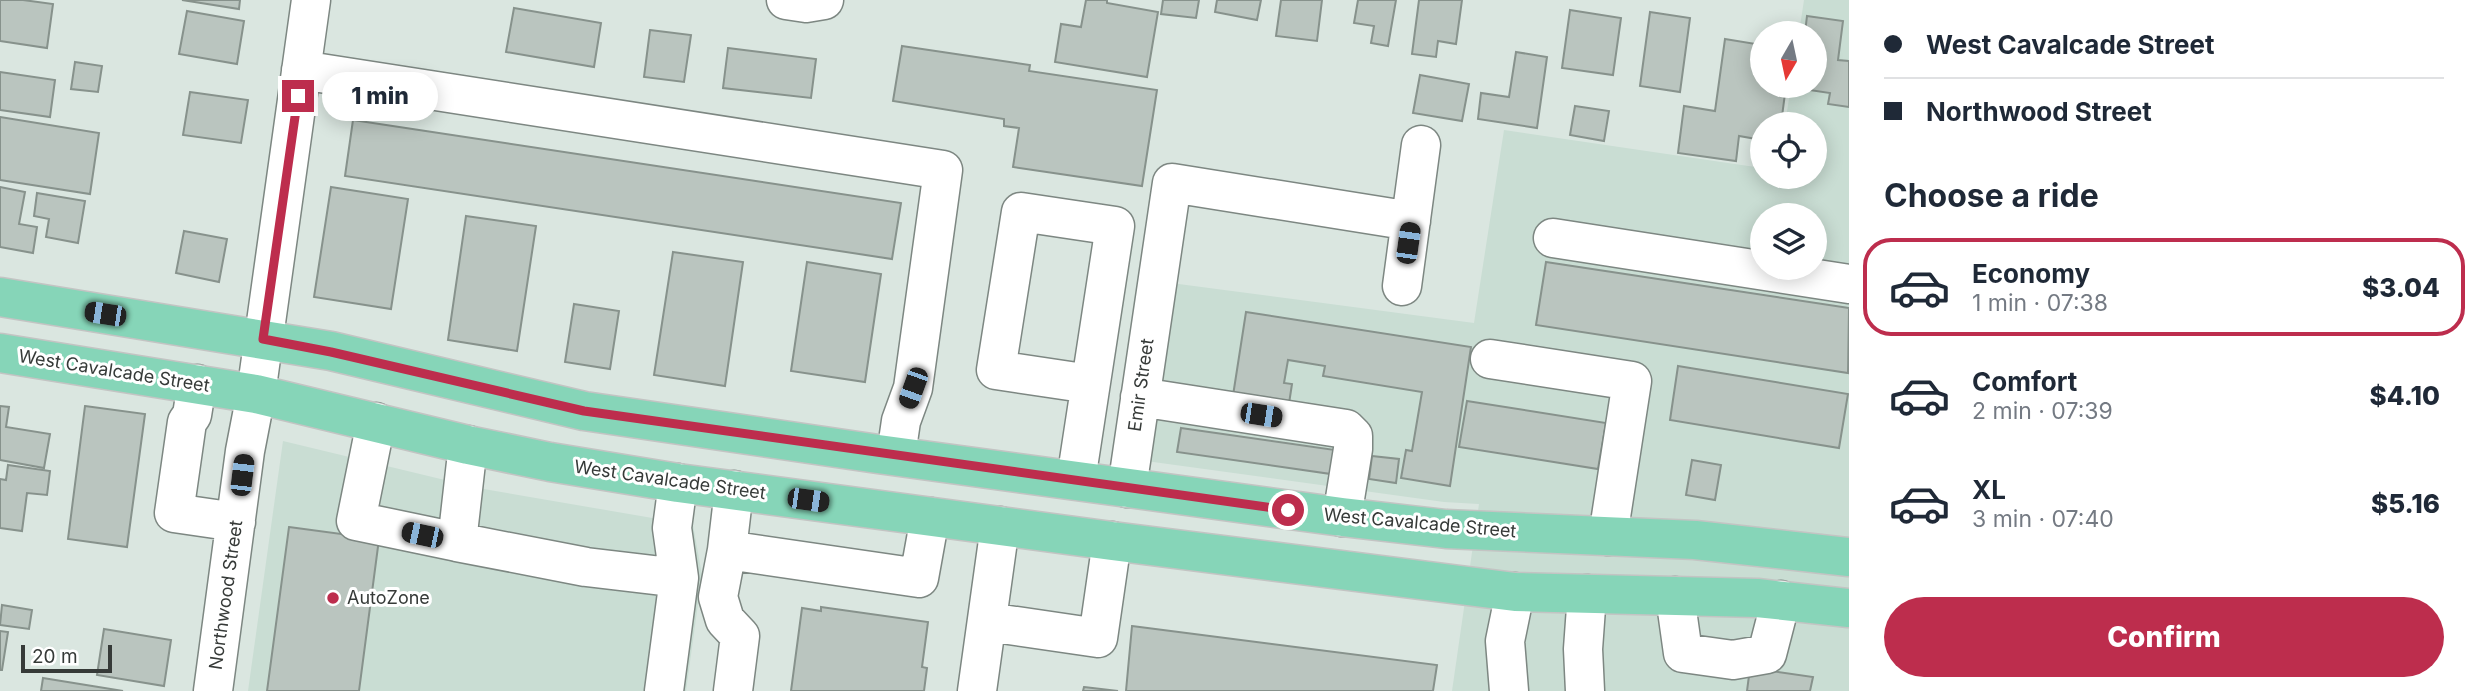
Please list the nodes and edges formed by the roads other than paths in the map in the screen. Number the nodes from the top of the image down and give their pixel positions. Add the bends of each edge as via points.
1 (311, 0) edge
2 (786, 0) edge
3 (824, 0) edge
4 (301, 70) junction
5 (1421, 145) dead end
6 (1411, 221) junction
7 (1553, 238) dead end
8 (1107, 275) junction
9 (1156, 282) junction
10 (1849, 284) edge
11 (1402, 286) dead end
12 (0, 297) edge
13 (263, 339) junction
14 (0, 353) edge
15 (1490, 359) dead end
16 (197, 384) junction
17 (1090, 384) junction
18 (256, 394) junction
19 (1140, 397) junction
20 (376, 422) junction
21 (687, 426) junction
22 (468, 446) junction
23 (896, 455) junction
24 (1076, 480) junction
25 (678, 483) junction
26 (1127, 488) junction
27 (734, 490) junction
28 (930, 517) junction
29 (1342, 517) junction
30 (236, 522) junction
31 (1000, 526) junction
32 (1608, 536) junction
33 (1112, 541) junction
34 (457, 542) junction
35 (727, 550) junction
36 (1849, 557) edge
37 (679, 578) junction
38 (1515, 592) junction
39 (1587, 594) junction
40 (1675, 596) junction
41 (1781, 600) junction
42 (1849, 608) edge
43 (988, 622) junction
44 (1723, 675) edge
45 (213, 691) edge
46 (664, 691) edge
47 (733, 691) edge
48 (977, 691) edge
49 (1509, 691) edge
50 (1585, 691) edge

1 - 4 street, Northwood Street
2 - 3 street
4 - 13 street, Northwood Street
4 - 23 street via 943,170 913,388 901,421
5 - 6 street
6 - 9 street, Emir Street via 1172,183
6 - 11 street
7 - 10 street
8 - 9 street
8 - 17 street
8 - 17 street via 1115,226 1021,212 996,370
9 - 19 street, Emir Street
12 - 13 main road, West Cavalcade Street
13 - 18 street, Northwood Street
13 - 21 main road, West Cavalcade Street via 584,411
14 - 16 main road, West Cavalcade Street
15 - 32 street via 1632,381
16 - 18 main road, West Cavalcade Street
16 - 30 street via 174,513
17 - 24 street
18 - 20 main road, West Cavalcade Street
18 - 30 street, Northwood Street
19 - 26 street, Emir Street
19 - 29 street via 1346,429 1353,436 1353,449
20 - 22 main road, West Cavalcade Street
20 - 34 street via 356,522
21 - 23 main road, West Cavalcade Street
21 - 25 main road
22 - 25 main road, West Cavalcade Street
22 - 34 street
23 - 24 main road, West Cavalcade Street
24 - 26 main road, West Cavalcade Street
25 - 27 main road, West Cavalcade Street
25 - 37 street via 672,527
26 - 28 main road via 1097,513 956,496 932,504
26 - 29 main road, West Cavalcade Street
27 - 28 main road, West Cavalcade Street
27 - 35 street
28 - 31 main road, West Cavalcade Street
28 - 35 street via 919,578
29 - 32 main road, West Cavalcade Street via 1446,528
29 - 33 main road via 1260,527 1146,513 1122,524
30 - 45 street, Northwood Street
31 - 33 main road, West Cavalcade Street
31 - 43 street
32 - 36 main road, West Cavalcade Street via 1695,540
33 - 38 main road, West Cavalcade Street
33 - 43 street via 1098,638
34 - 37 street
35 - 47 street via 718,597 725,620 740,636
37 - 46 street
38 - 39 main road, West Cavalcade Street
38 - 49 street via 1505,641
39 - 40 main road, West Cavalcade Street
39 - 50 street
40 - 41 main road, West Cavalcade Street
40 - 44 street via 1683,653
41 - 42 main road, West Cavalcade Street
41 - 44 street via 1767,654 1733,660
43 - 48 street

